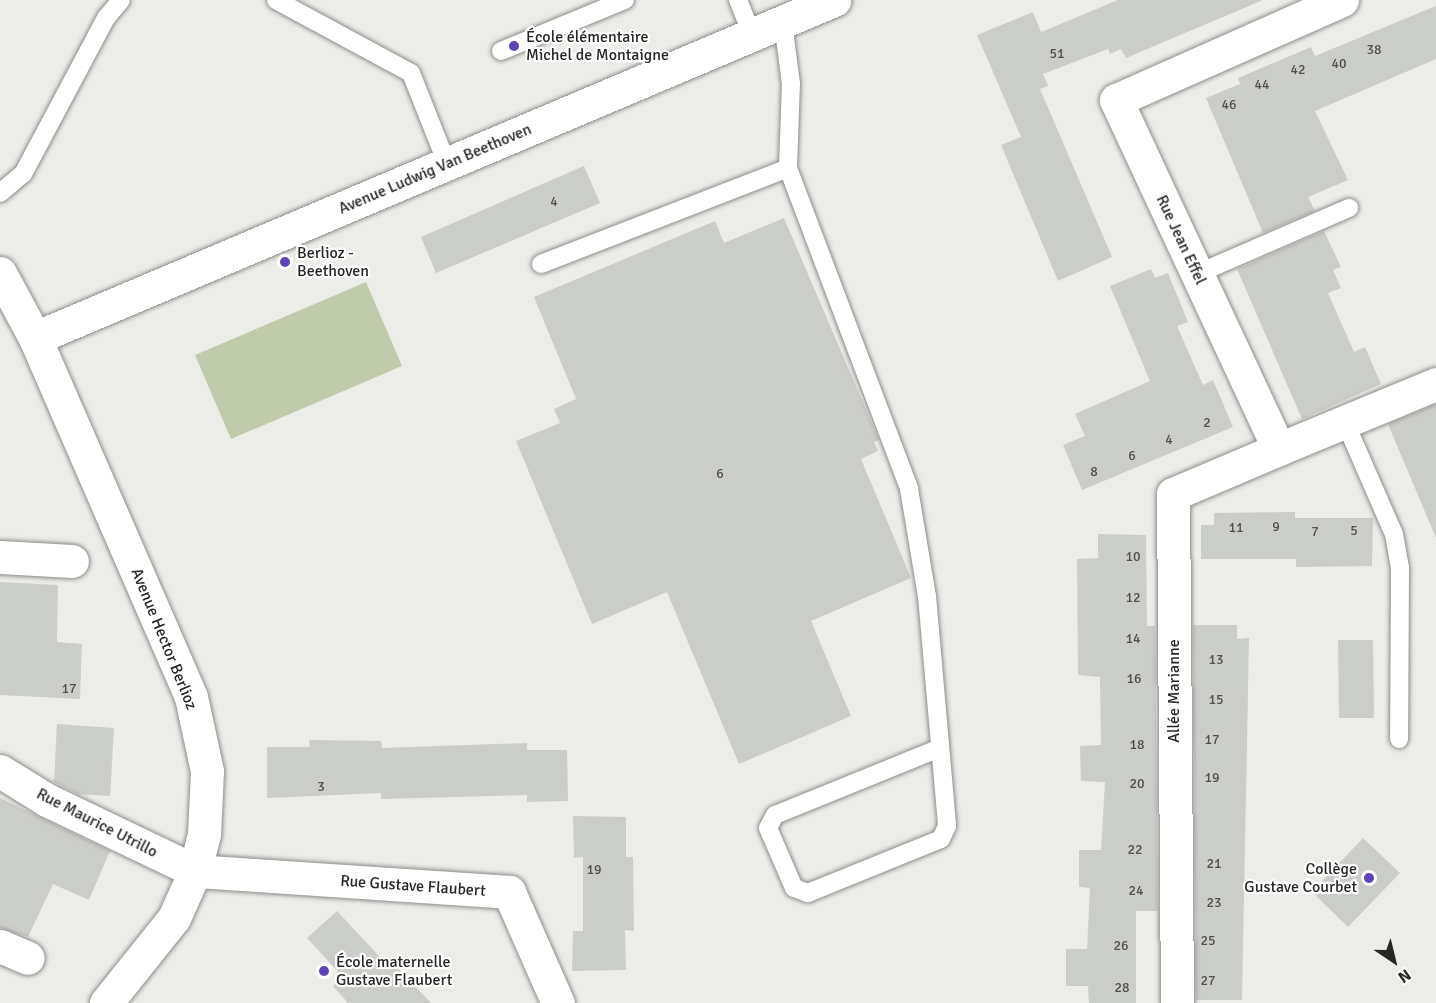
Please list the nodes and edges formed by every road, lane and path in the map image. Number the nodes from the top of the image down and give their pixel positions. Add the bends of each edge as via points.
1 (121, 0) edge
2 (276, 0) edge
3 (625, 0) edge
4 (738, 0) edge
5 (834, 0) edge
6 (1342, 0) edge
7 (783, 22) junction
8 (752, 35) junction
9 (501, 51) dead end
10 (447, 164) junction
11 (788, 168) junction
12 (0, 193) edge
13 (1349, 208) dead end
14 (541, 264) dead end
15 (0, 273) edge
16 (1197, 274) junction
17 (35, 338) junction
18 (1436, 384) edge
19 (1345, 422) junction
20 (1279, 449) junction
21 (0, 557) edge
22 (72, 561) dead end
23 (1399, 739) dead end
24 (940, 748) junction
25 (0, 771) edge
26 (195, 871) junction
27 (106, 1003) edge
28 (558, 1003) edge
29 (1177, 1003) edge

1 - 12 lane via 106,18 22,174
2 - 10 lane via 411,73
3 - 9 lane
4 - 8 lane
5 - 7 street, Avenue Ludwig Van Beethoven
6 - 16 street, Rue Jean Effel via 1116,100
7 - 8 street, Avenue Ludwig Van Beethoven
7 - 11 lane via 791,84
8 - 10 street, Avenue Ludwig Van Beethoven
10 - 17 street, Avenue Ludwig Van Beethoven
11 - 14 lane
11 - 24 lane via 909,489 927,596
13 - 16 lane
15 - 17 street, Avenue Hector Berlioz
16 - 20 street, Rue Jean Effel
17 - 26 street, Avenue Hector Berlioz via 191,697 207,771 204,834
18 - 19 street
19 - 20 street
19 - 23 lane via 1394,534 1400,568
20 - 29 street, Allée Marianne via 1173,494
21 - 22 street
24 - 24 lane via 775,815 768,828 794,888 808,893 941,839 947,826
25 - 26 street, Rue Maurice Utrillo via 47,800
26 - 27 street, Avenue Hector Berlioz via 174,918
26 - 28 street, Rue Gustave Flaubert via 509,892

